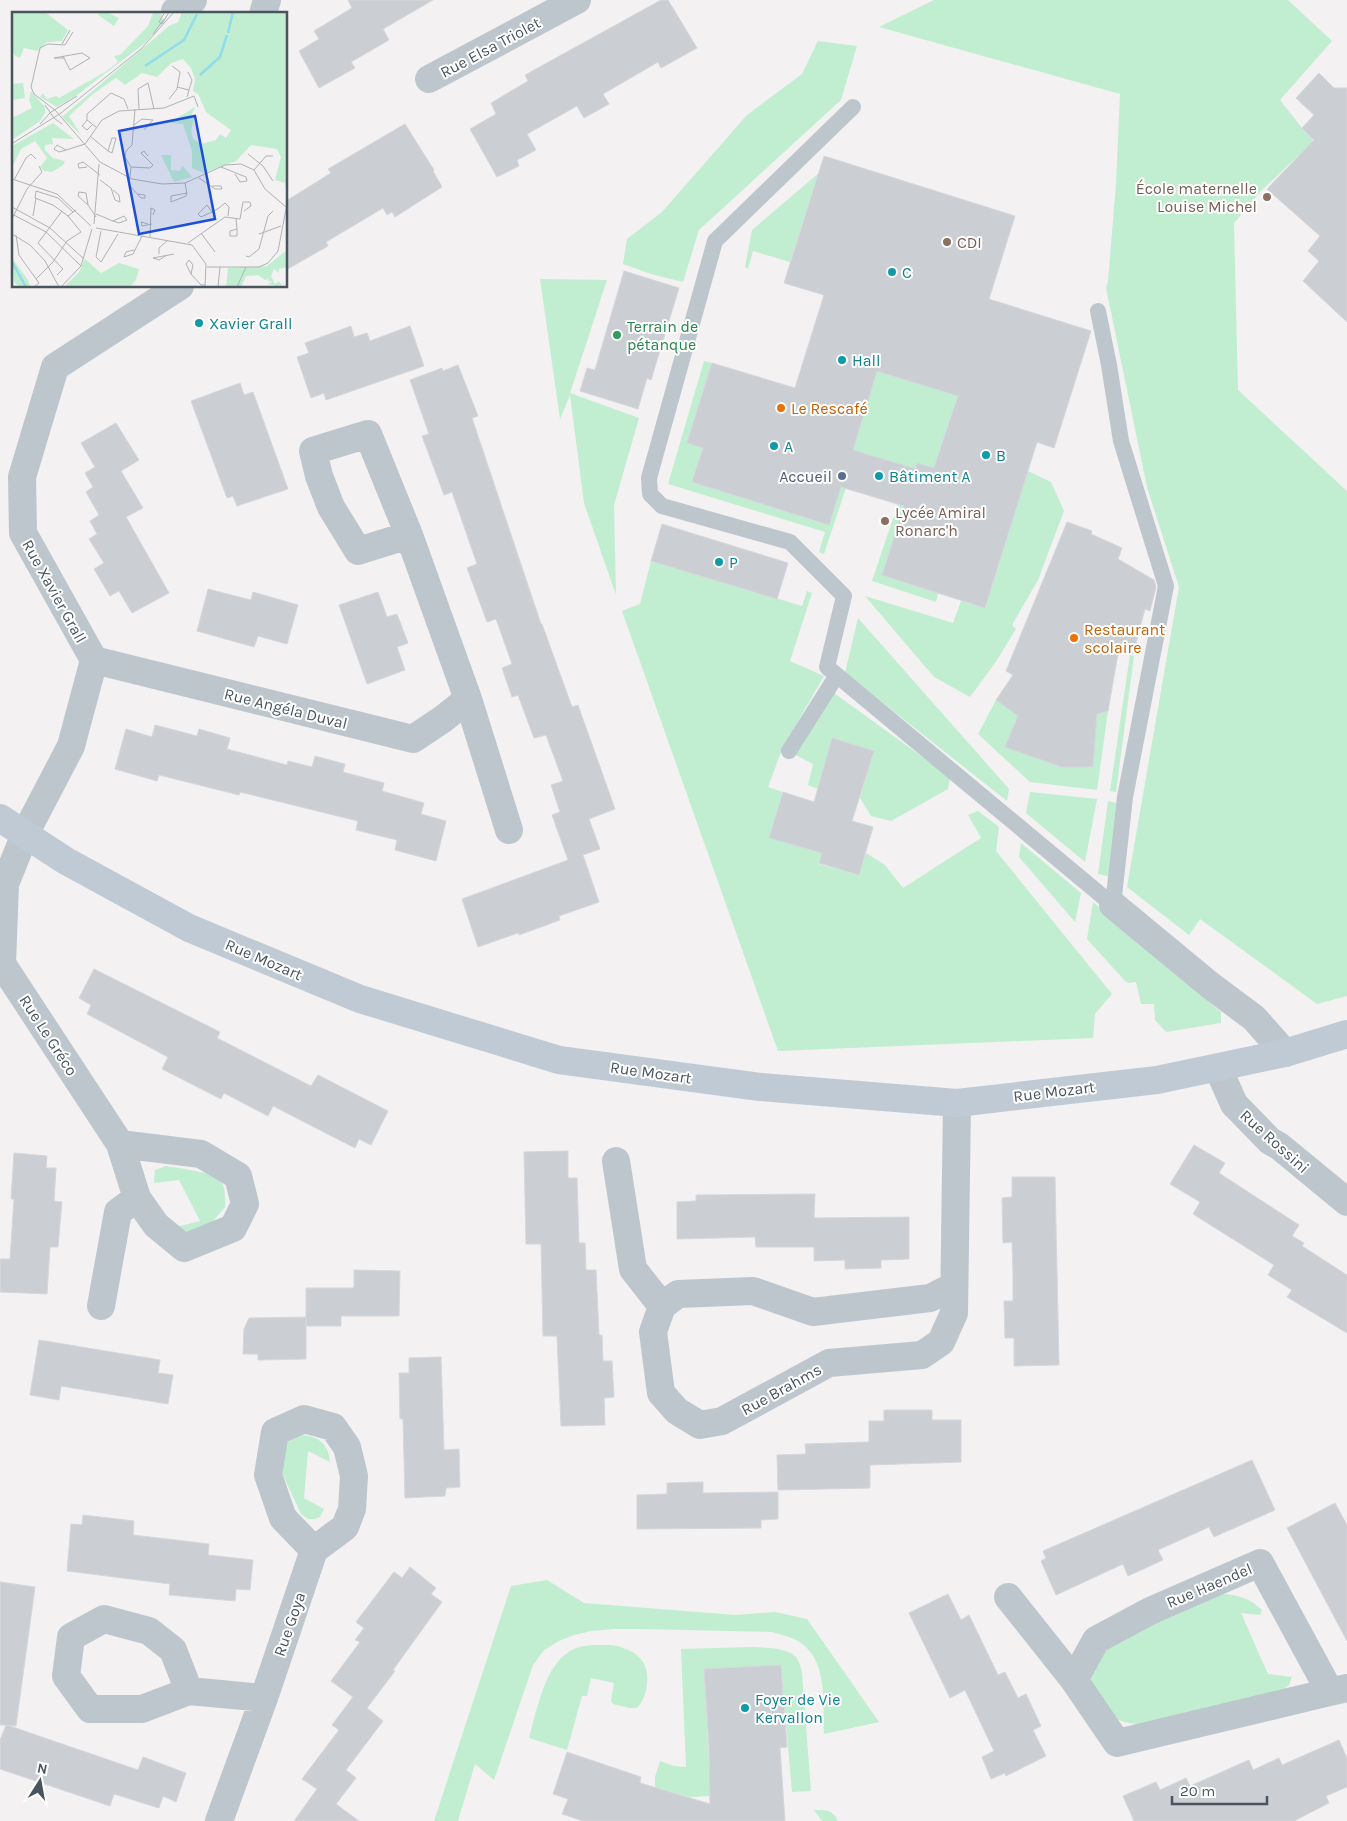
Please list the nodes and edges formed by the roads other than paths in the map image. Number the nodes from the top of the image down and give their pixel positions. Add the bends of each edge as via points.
1 (193, 0) edge
2 (577, 0) edge
3 (176, 12) edge
4 (428, 79) dead end
5 (853, 107) dead end
6 (177, 288) edge
7 (1098, 311) dead end
8 (409, 535) dead end
9 (94, 660) junction
10 (837, 675) junction
11 (468, 699) junction
12 (789, 751) dead end
13 (0, 818) edge
14 (509, 830) dead end
15 (25, 834) junction
16 (1113, 905) junction
17 (1347, 1034) edge
18 (1285, 1052) junction
19 (1218, 1068) junction
20 (957, 1103) junction
21 (120, 1144) junction
22 (616, 1161) dead end
23 (137, 1198) junction
24 (1347, 1202) edge
25 (954, 1286) junction
26 (101, 1306) dead end
27 (662, 1306) junction
28 (314, 1550) dead end
29 (1008, 1597) dead end
30 (1074, 1680) junction
31 (189, 1690) dead end
32 (1338, 1690) edge
33 (264, 1698) junction
34 (219, 1821) edge

1 - 3 street
2 - 4 street, Rue Elsa Triolet
5 - 10 lane via 715,241 649,478 650,494 662,506 790,542 844,596 827,667
6 - 9 street, Rue Xavier Grall via 55,367 22,477 23,533
7 - 16 lane via 1121,441 1166,586 1125,798
8 - 11 street
9 - 11 street, Rue Angéla Duval via 413,739
9 - 15 street, Rue Xavier Grall via 71,746
10 - 12 lane
10 - 16 lane
11 - 14 street
13 - 15 street, Rue Mozart
15 - 20 street, Rue Mozart via 66,861 189,928 360,999 559,1060 760,1087
15 - 21 street, Rue Le Gréco via 5,884 2,964
16 - 18 street via 1254,1018
17 - 18 street, Rue Mozart
18 - 19 street, Rue Mozart
19 - 20 street, Rue Mozart via 1151,1081
19 - 24 street, Rue Rossini via 1234,1104 1270,1141
20 - 25 street, Rue Brahms
21 - 23 street, Rue Le Gréco
21 - 23 street, Rue Le Gréco via 201,1154 238,1176 245,1204 233,1228 184,1248 156,1225
22 - 27 street via 633,1269
23 - 26 street via 118,1212
25 - 27 street via 930,1298 813,1312 753,1290 678,1294
25 - 27 street, Rue Brahms via 954,1313 941,1342 922,1355 829,1363 722,1421 700,1424 677,1411 661,1393 653,1332
28 - 33 street, Rue Goya
29 - 30 street, Rue Haendel
30 - 32 street, Rue Haendel via 1117,1743
30 - 32 street, Rue Haendel via 1096,1640 1150,1610 1260,1563
31 - 33 street
33 - 34 street, Rue Goya

